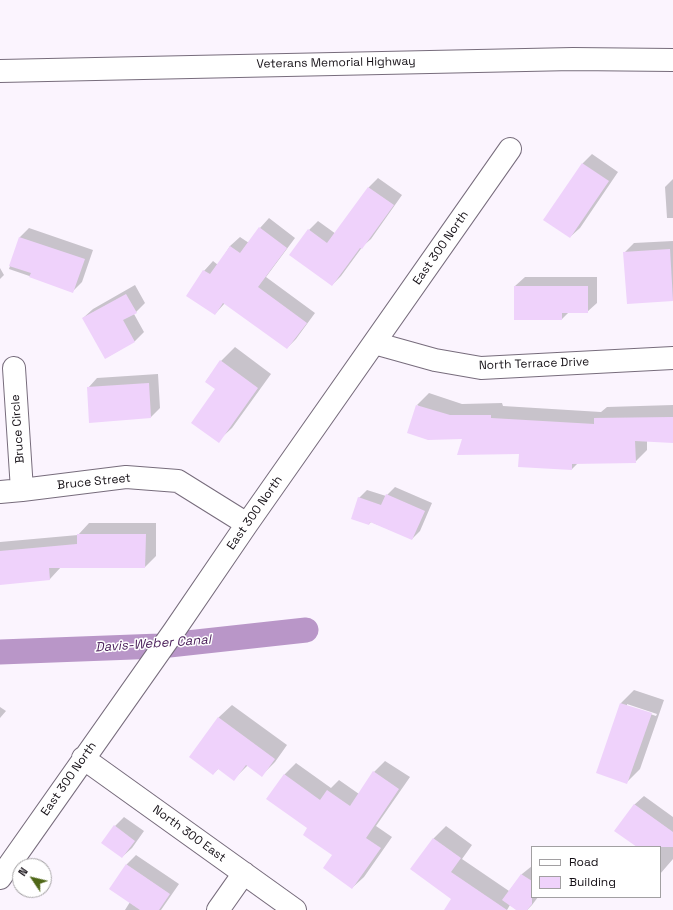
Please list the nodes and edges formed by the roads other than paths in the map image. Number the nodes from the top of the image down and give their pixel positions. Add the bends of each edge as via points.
1 (673, 60) edge
2 (0, 71) edge
3 (510, 149) dead end
4 (374, 342) junction
5 (673, 358) edge
6 (14, 368) dead end
7 (22, 490) junction
8 (0, 492) edge
9 (247, 524) junction
10 (83, 758) junction
11 (244, 873) junction
12 (0, 878) edge
13 (218, 910) edge
14 (295, 910) edge

1 - 2 main road, Veterans Memorial Highway via 565,59
3 - 4 main road, East 300 North
4 - 5 main road, North Terrace Drive via 435,360 481,368
4 - 9 main road, East 300 North
6 - 7 main road, Bruce Circle
7 - 8 main road, Bruce Street
7 - 9 main road, Bruce Street via 126,477 178,481
9 - 10 main road, East 300 North
10 - 11 main road, North 300 East
10 - 12 main road, East 300 North
11 - 13 main road
11 - 14 main road, North 300 East

